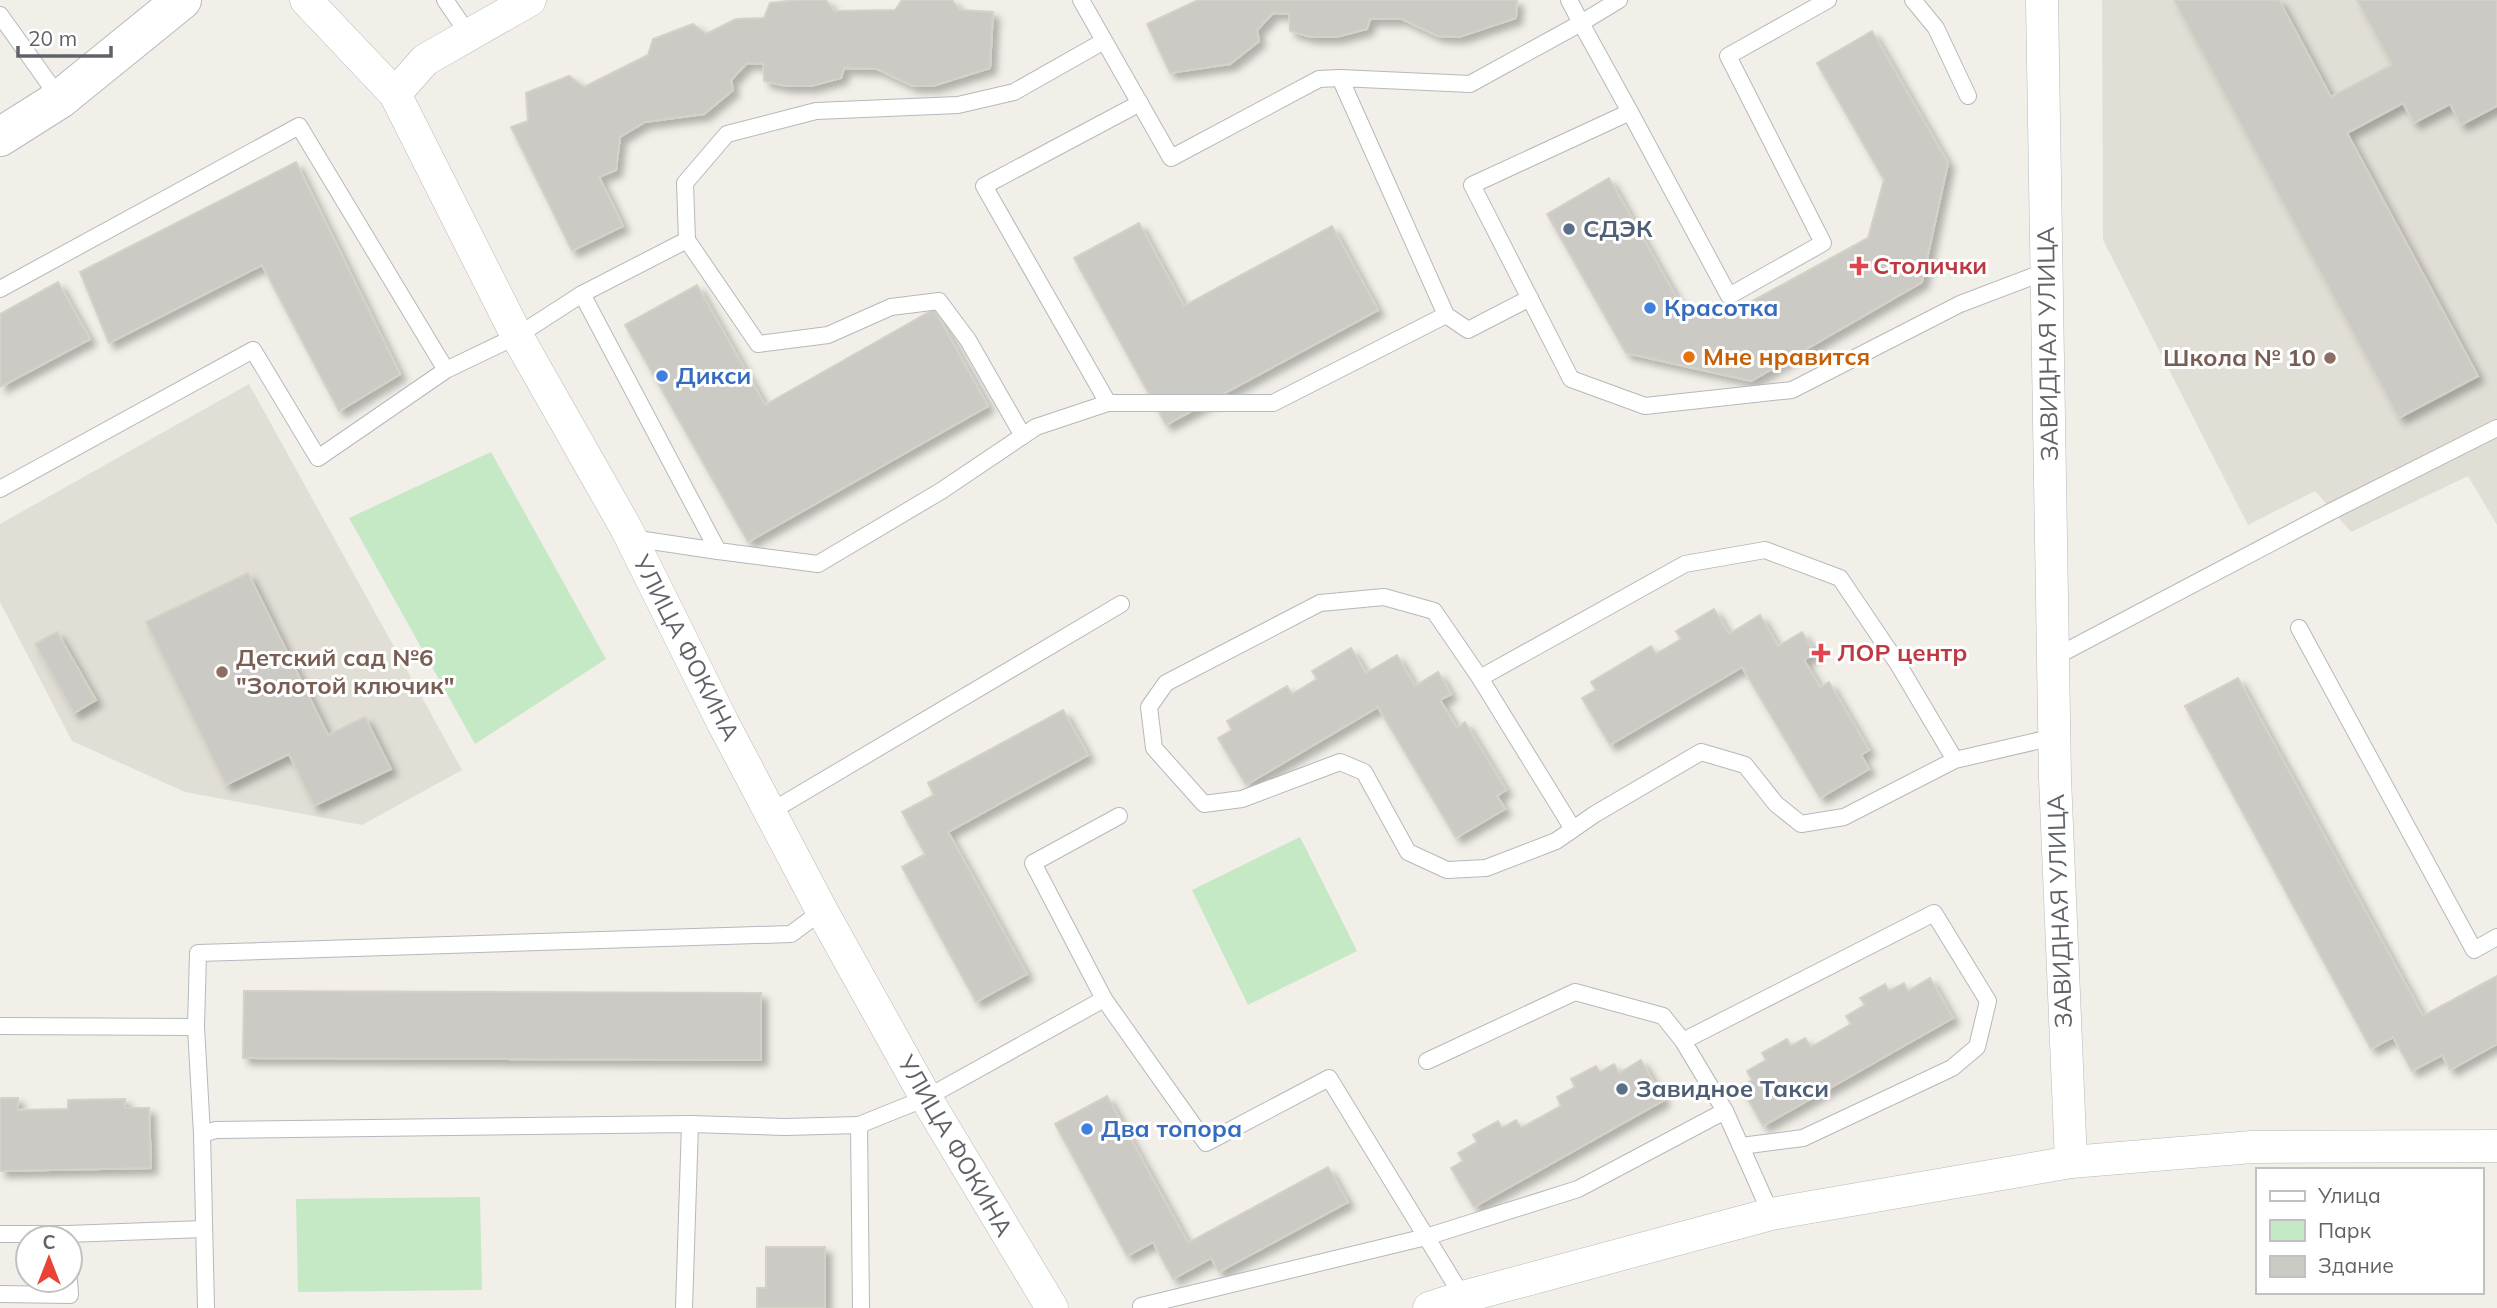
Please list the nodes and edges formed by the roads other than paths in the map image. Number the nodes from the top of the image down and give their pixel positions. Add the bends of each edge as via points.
1 (182, 0) edge
2 (306, 0) edge
3 (445, 0) edge
4 (530, 0) edge
5 (1081, 0) edge
6 (1569, 0) edge
7 (1619, 0) edge
8 (1828, 0) edge
9 (1913, 0) edge
10 (2042, 0) edge
11 (1803, 6) edge
12 (0, 15) edge
13 (1581, 23) junction
14 (469, 35) junction
15 (1104, 41) junction
16 (1340, 79) junction
17 (395, 94) junction
18 (1968, 96) dead end
19 (60, 99) junction
20 (1139, 103) junction
21 (1630, 112) junction
22 (0, 137) edge
23 (687, 240) junction
24 (2047, 271) junction
25 (0, 289) edge
26 (582, 294) junction
27 (1530, 298) junction
28 (1446, 315) junction
29 (517, 335) junction
30 (446, 370) junction
31 (1108, 402) junction
32 (2497, 428) edge
33 (1023, 436) junction
34 (0, 489) edge
35 (629, 537) junction
36 (718, 551) junction
37 (1121, 604) dead end
38 (2299, 628) dead end
39 (2053, 657) junction
40 (1480, 678) junction
41 (2054, 737) junction
42 (1955, 760) junction
43 (770, 811) junction
44 (1119, 816) dead end
45 (1573, 829) junction
46 (822, 911) junction
47 (2497, 936) edge
48 (1104, 999) junction
49 (0, 1026) edge
50 (196, 1027) junction
51 (1683, 1041) junction
52 (1427, 1061) dead end
53 (926, 1098) junction
54 (1725, 1111) junction
55 (690, 1124) junction
56 (859, 1125) junction
57 (202, 1134) junction
58 (1741, 1146) junction
59 (2497, 1146) edge
60 (2071, 1162) junction
61 (1771, 1214) junction
62 (204, 1229) junction
63 (84, 1235) edge
64 (1426, 1237) junction
65 (0, 1294) edge
66 (70, 1294) edge
67 (1463, 1297) junction
68 (34, 1301) edge
69 (1141, 1306) dead end
70 (206, 1308) edge
71 (684, 1308) edge
72 (861, 1308) edge
73 (1052, 1308) edge
74 (1429, 1308) edge

1 - 19 street
2 - 17 street, УЛИЦА ФОКИНА
3 - 14 lane
4 - 14 street
5 - 15 lane
6 - 13 lane
7 - 13 lane
8 - 11 lane
9 - 18 lane via 1936,28
10 - 24 street, ЗАВИДНАЯ УЛИЦА
11 - 21 lane via 1728,56 1823,243 1729,296
12 - 19 lane
13 - 16 lane via 1470,84
13 - 21 lane
14 - 17 street via 425,60
15 - 20 lane
15 - 23 lane via 1014,92 958,105 816,111 727,134 685,183
16 - 20 lane via 1319,79 1171,158
16 - 28 lane
17 - 29 street, УЛИЦА ФОКИНА
19 - 22 street
20 - 31 lane via 984,186
21 - 27 lane via 1472,185
23 - 26 lane
23 - 33 lane via 758,344 828,335 891,307 939,301 968,340
24 - 27 lane via 1960,304 1792,390 1645,406 1571,379
24 - 39 street, ЗАВИДНАЯ УЛИЦА
25 - 30 lane via 299,126
26 - 29 lane
26 - 36 lane
27 - 28 lane via 1468,330
28 - 31 lane via 1273,402
29 - 30 lane
29 - 35 street, УЛИЦА ФОКИНА
30 - 34 lane via 318,458 253,350
31 - 33 lane via 1036,427
32 - 39 lane
33 - 36 lane via 942,491 818,564
35 - 36 lane
35 - 43 street, УЛИЦА ФОКИНА
37 - 43 lane
38 - 47 lane via 2474,950
39 - 41 street, ЗАВИДНАЯ УЛИЦА
40 - 42 lane via 1685,564 1765,550 1840,578
40 - 45 lane
40 - 45 lane via 1434,611 1384,597 1320,603 1166,683 1149,708 1154,748 1204,804 1242,799 1340,762 1364,772 1408,852 1447,870 1486,868 1556,841
41 - 42 lane
41 - 60 street, ЗАВИДНАЯ УЛИЦА
42 - 45 lane via 1844,817 1801,824 1776,804 1745,765 1701,752
43 - 46 street, УЛИЦА ФОКИНА
44 - 48 lane via 1033,863
46 - 50 lane via 791,934 198,953
46 - 53 street, УЛИЦА ФОКИНА
48 - 53 lane
48 - 64 lane via 1206,1143 1328,1078
49 - 50 lane
50 - 57 lane
51 - 52 lane via 1663,1016 1575,992
51 - 54 lane
51 - 58 lane via 1934,912 1987,1001 1977,1047 1952,1068 1804,1138
53 - 56 lane
53 - 73 street, УЛИЦА ФОКИНА
54 - 58 lane
54 - 64 lane via 1578,1189
55 - 56 lane
55 - 57 lane via 216,1130
55 - 71 lane
56 - 72 lane
57 - 62 lane
58 - 61 lane
59 - 60 street via 2366,1155 2252,1147
60 - 61 street
61 - 67 street
62 - 63 lane
62 - 70 lane
64 - 67 lane
64 - 69 lane
65 - 68 lane
66 - 68 lane
67 - 74 street

